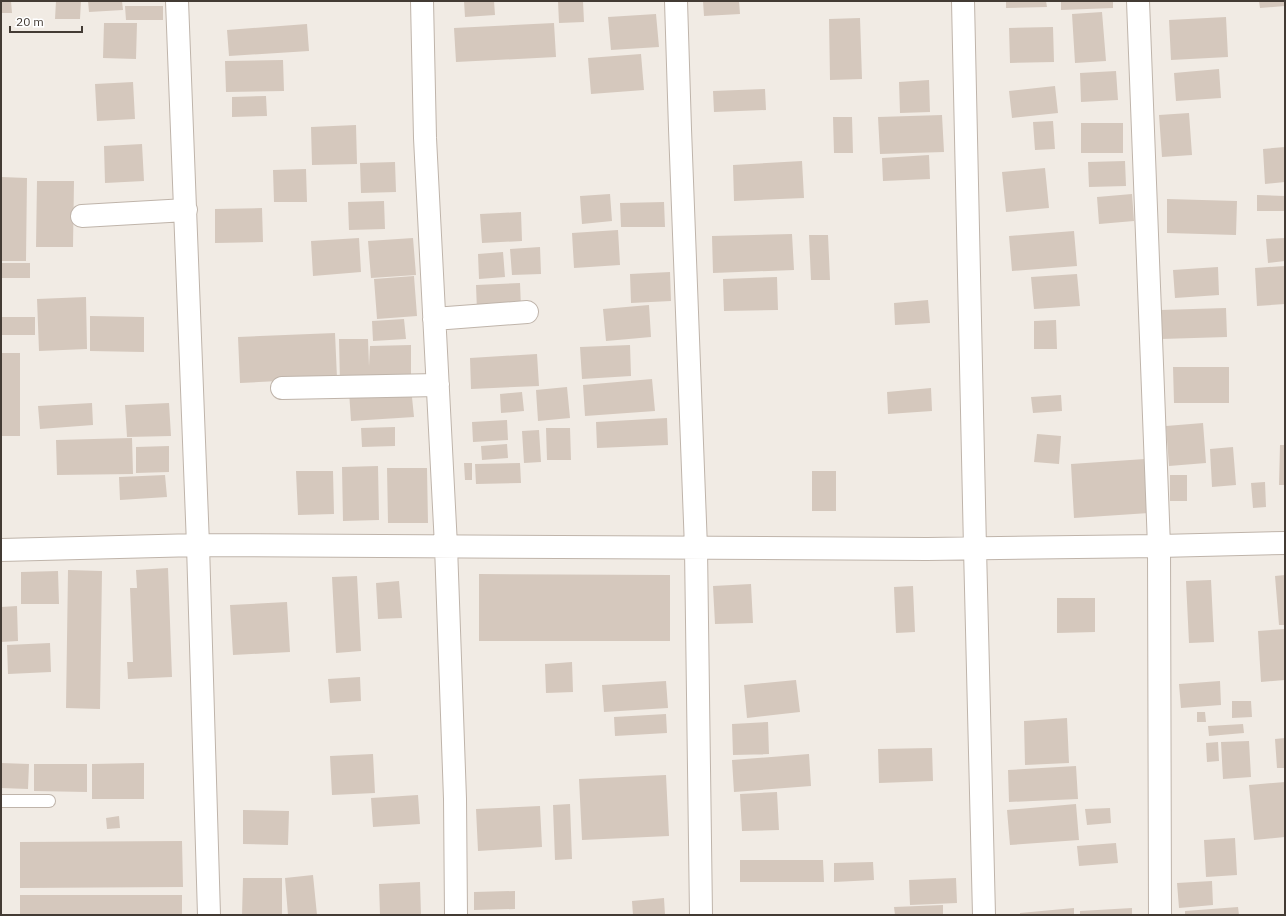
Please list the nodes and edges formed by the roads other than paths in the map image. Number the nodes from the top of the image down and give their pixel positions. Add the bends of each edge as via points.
1 (177, 1) edge
2 (422, 1) edge
3 (676, 1) edge
4 (963, 1) edge
5 (1138, 1) edge
6 (186, 210) junction
7 (82, 216) dead end
8 (527, 312) dead end
9 (434, 319) junction
10 (438, 385) junction
11 (282, 388) dead end
12 (1285, 543) edge
13 (198, 545) junction
14 (446, 546) junction
15 (1159, 546) junction
16 (696, 548) junction
17 (975, 548) junction
18 (1, 550) edge
19 (1, 801) edge
20 (49, 801) dead end
21 (209, 915) edge
22 (456, 915) edge
23 (701, 915) edge
24 (984, 915) edge
25 (1160, 915) edge

1 - 6 street
2 - 9 street via 425,138
3 - 16 street
4 - 17 street
5 - 15 street
6 - 7 street
6 - 13 street
8 - 9 street
9 - 10 street
10 - 11 street
10 - 14 street
12 - 15 street
13 - 14 street
13 - 18 street
13 - 21 street
14 - 16 street
14 - 22 street via 455,791
15 - 17 street
15 - 25 street
16 - 17 street
16 - 23 street
17 - 24 street
19 - 20 lane

